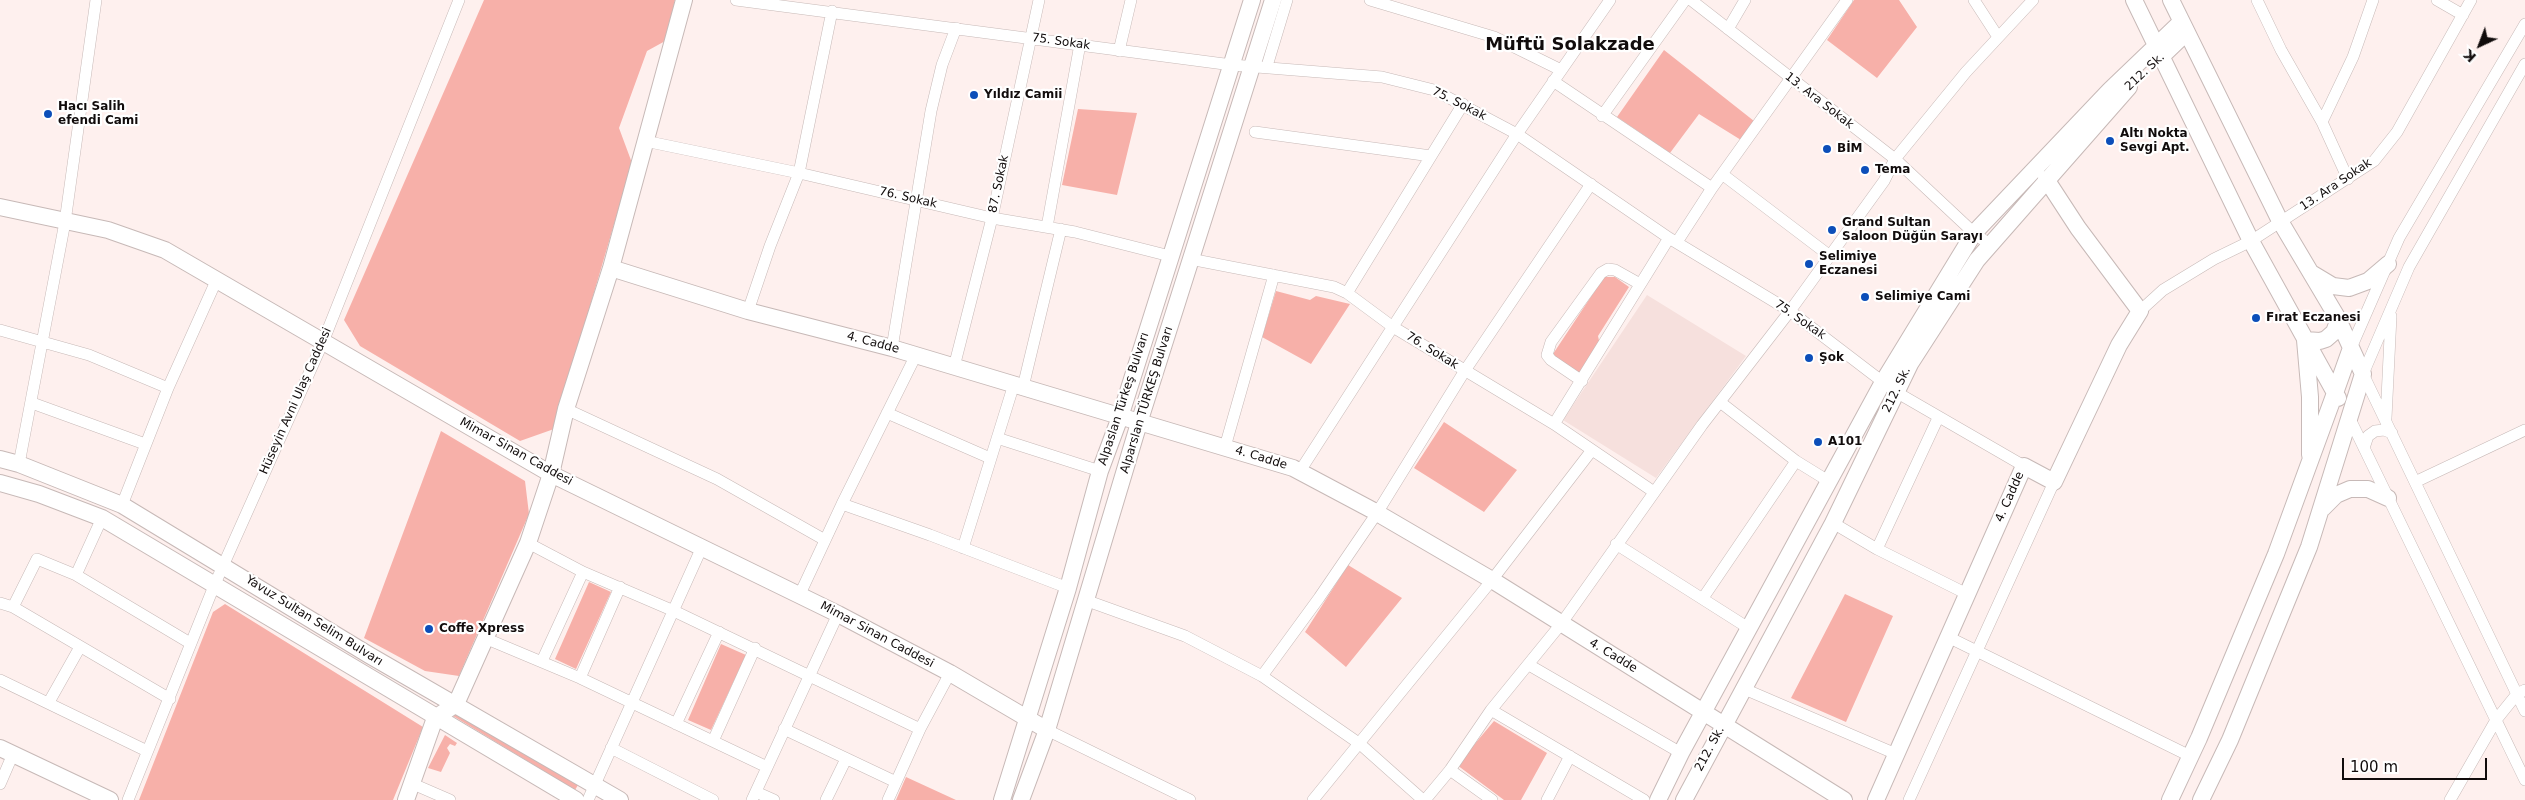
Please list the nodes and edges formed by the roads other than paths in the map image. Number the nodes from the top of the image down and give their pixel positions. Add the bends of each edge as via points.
1 (96, 0) edge
2 (459, 0) edge
3 (684, 0) edge
4 (736, 0) edge
5 (1038, 0) edge
6 (1131, 0) edge
7 (1252, 0) edge
8 (1272, 0) edge
9 (1287, 0) edge
10 (1370, 0) edge
11 (1610, 0) edge
12 (1684, 0) edge
13 (1691, 0) edge
14 (1745, 0) edge
15 (1847, 0) edge
16 (1974, 0) edge
17 (2033, 0) edge
18 (2134, 0) edge
19 (2171, 0) edge
20 (2258, 0) edge
21 (2373, 0) edge
22 (2437, 0) edge
23 (2471, 0) edge
24 (832, 12) junction
25 (2463, 15) junction
26 (2525, 24) edge
27 (956, 28) junction
28 (2183, 28) junction
29 (1728, 29) junction
30 (1998, 37) junction
31 (1030, 38) junction
32 (1080, 44) junction
33 (1119, 51) junction
34 (2158, 52) junction
35 (2525, 64) edge
36 (1232, 65) junction
37 (1260, 66) junction
38 (1560, 70) junction
39 (1790, 78) junction
40 (1553, 81) junction
41 (1463, 104) junction
42 (1602, 116) junction
43 (2322, 122) junction
44 (1255, 132) dead end
45 (1516, 134) junction
46 (645, 141) junction
47 (1431, 156) junction
48 (1895, 159) junction
49 (799, 173) junction
50 (1722, 174) junction
51 (2046, 179) junction
52 (2348, 179) junction
53 (1591, 184) junction
54 (1712, 188) junction
55 (918, 200) junction
56 (0, 207) edge
57 (992, 218) junction
58 (2280, 221) junction
59 (64, 222) junction
60 (1047, 227) junction
61 (1061, 229) junction
62 (1974, 233) junction
63 (1673, 240) junction
64 (2251, 242) junction
65 (1990, 244) junction
66 (1170, 256) junction
67 (1830, 256) junction
68 (1190, 259) junction
69 (2388, 264) junction
70 (611, 268) junction
71 (2310, 272) junction
72 (1274, 275) junction
73 (217, 279) junction
74 (1640, 284) junction
75 (1347, 293) junction
76 (2391, 309) junction
77 (1790, 311) junction
78 (2140, 311) junction
79 (748, 312) junction
80 (2338, 321) junction
81 (1393, 327) junction
82 (0, 330) edge
83 (2305, 340) junction
84 (43, 341) junction
85 (323, 342) junction
86 (892, 348) junction
87 (2351, 348) junction
88 (916, 355) junction
89 (954, 367) junction
90 (1464, 372) junction
91 (2363, 374) junction
92 (1582, 381) junction
93 (1018, 386) junction
94 (1890, 387) junction
95 (168, 388) junction
96 (2336, 393) junction
97 (1720, 402) junction
98 (32, 403) junction
99 (566, 409) junction
100 (887, 413) junction
101 (1120, 417) junction
102 (1938, 418) junction
103 (2350, 419) junction
104 (2386, 419) junction
105 (1139, 423) junction
106 (1554, 424) junction
107 (2525, 430) edge
108 (2392, 433) junction
109 (997, 438) junction
110 (145, 444) junction
111 (1224, 447) junction
112 (2364, 448) junction
113 (1592, 450) junction
114 (990, 458) junction
115 (0, 459) edge
116 (1796, 461) junction
117 (19, 464) junction
118 (2310, 465) junction
119 (2024, 466) junction
120 (1100, 471) junction
121 (1300, 471) junction
122 (551, 474) junction
123 (1830, 482) junction
124 (2054, 482) junction
125 (2415, 482) junction
126 (0, 484) edge
127 (1654, 492) junction
128 (2388, 498) junction
129 (842, 504) junction
130 (122, 505) junction
131 (2322, 509) junction
132 (1377, 513) junction
133 (102, 518) junction
134 (1833, 522) junction
135 (825, 540) junction
136 (528, 543) junction
137 (1616, 544) junction
138 (702, 547) junction
139 (963, 548) junction
140 (1877, 549) junction
141 (224, 565) junction
142 (583, 572) junction
143 (76, 575) junction
144 (1492, 580) junction
145 (214, 586) junction
146 (620, 587) junction
147 (1068, 588) junction
148 (800, 594) junction
149 (1967, 594) junction
150 (1704, 598) junction
151 (1085, 600) junction
152 (0, 603) edge
153 (13, 607) junction
154 (674, 610) junction
155 (838, 614) junction
156 (1561, 624) junction
157 (1750, 629) junction
158 (719, 632) junction
159 (1948, 637) junction
160 (487, 639) junction
161 (190, 643) junction
162 (80, 646) junction
163 (755, 648) junction
164 (1977, 651) junction
165 (542, 661) junction
166 (1529, 665) junction
167 (950, 673) junction
168 (810, 674) junction
169 (1262, 676) junction
170 (580, 678) junction
171 (0, 680) edge
172 (1742, 688) junction
173 (2521, 692) edge
174 (170, 699) junction
175 (49, 702) junction
176 (456, 704) junction
177 (630, 704) junction
178 (2524, 708) edge
179 (1491, 710) junction
180 (1703, 711) junction
181 (1027, 716) junction
182 (436, 718) junction
183 (2496, 720) junction
184 (676, 724) junction
185 (1723, 724) junction
186 (784, 729) junction
187 (920, 729) junction
188 (1047, 730) junction
189 (713, 741) junction
190 (1360, 744) junction
191 (611, 748) junction
192 (7, 751) edge
193 (147, 751) junction
194 (1681, 753) junction
195 (1896, 754) junction
196 (1570, 756) junction
197 (2190, 756) junction
198 (846, 759) junction
199 (767, 767) junction
200 (1450, 770) junction
201 (2525, 780) edge
202 (896, 782) junction
203 (0, 784) edge
204 (413, 784) junction
205 (592, 793) edge
206 (754, 796) edge
207 (110, 800) edge
208 (128, 800) edge
209 (406, 800) edge
210 (450, 800) edge
211 (576, 800) edge
212 (620, 800) edge
213 (713, 800) edge
214 (774, 800) edge
215 (826, 800) edge
216 (888, 800) edge
217 (1002, 800) edge
218 (1020, 800) edge
219 (1190, 800) edge
220 (1314, 800) edge
221 (1424, 800) edge
222 (1492, 800) edge
223 (1547, 800) edge
224 (1644, 800) edge
225 (1658, 800) edge
226 (1684, 800) edge
227 (1844, 800) edge
228 (1876, 800) edge
229 (1909, 800) edge
230 (2170, 800) edge
231 (2201, 800) edge
232 (2450, 800) edge

1 - 59 street
2 - 85 street, Hüseyin Avni Ulaş Caddesi
3 - 46 main road
4 - 24 street, 75. Sokak
5 - 31 street, 87. Sokak
6 - 33 street
7 - 36 main road, Alpaslan Türkeş Bulvarı
8 - 37 main road, Alparslan TÜRKEŞ Bulvarı
9 - 37 street
10 - 38 street via 1494,37
11 - 38 street
12 - 42 street
13 - 29 street, 13. Ara Sokak
14 - 29 street
15 - 39 street
16 - 30 street
17 - 30 street
18 - 34 main road
19 - 28 main road
20 - 43 street via 2281,50
21 - 43 street via 2353,57
22 - 25 street
23 - 25 street, 13. Ara Sokak
24 - 27 street, 75. Sokak
24 - 49 street
25 - 52 street, 13. Ara Sokak via 2397,132 2374,161
26 - 69 street via 2399,238
27 - 31 street, 75. Sokak
27 - 55 street via 936,88
28 - 34 main road, 212. Sk.
28 - 58 main road
29 - 39 street, 13. Ara Sokak
30 - 48 street
31 - 32 street, 75. Sokak
31 - 57 street, 87. Sokak
32 - 33 street, 75. Sokak
32 - 60 street
33 - 36 street, 75. Sokak
34 - 51 main road, 212. Sk.
34 - 62 main road via 2110,90
34 - 64 main road
35 - 76 street via 2409,267
36 - 37 street, 75. Sokak
36 - 66 main road, Alpaslan Türkeş Bulvarı
37 - 41 street, 75. Sokak via 1382,77 1434,90
37 - 68 main road, Alparslan TÜRKEŞ Bulvarı
38 - 40 street
39 - 48 street, 13. Ara Sokak
39 - 50 street
40 - 42 street
40 - 45 street
41 - 45 street, 75. Sokak
41 - 47 street
42 - 54 street
43 - 52 street
44 - 47 street
45 - 53 street, 75. Sokak
45 - 81 street
46 - 49 street, 76. Sokak
46 - 70 main road
47 - 75 street
48 - 62 street, 13. Ara Sokak
48 - 67 street via 1884,181
49 - 55 street, 76. Sokak
49 - 79 street
50 - 54 street
50 - 67 street
51 - 65 main road, 212. Sk.
51 - 78 main road
52 - 58 street, 13. Ara Sokak
53 - 63 street, 75. Sokak
53 - 90 street
54 - 63 street
55 - 57 street, 76. Sokak
55 - 86 street
56 - 59 main road, Mimar Sinan Caddesi
57 - 60 street, 76. Sokak
57 - 89 street, 87. Sokak
58 - 64 street, 13. Ara Sokak
58 - 71 main road
59 - 73 main road, Mimar Sinan Caddesi via 108,230 165,250
59 - 84 street
60 - 61 street, 76. Sokak
61 - 66 street, 76. Sokak
61 - 93 street
62 - 65 street, 13. Ara Sokak
62 - 94 main road
63 - 74 street
63 - 77 street, 75. Sokak
64 - 78 street, 13. Ara Sokak via 2163,290
64 - 83 main road
65 - 94 main road, 212. Sk. via 1976,260 1910,364
66 - 101 main road, Alpaslan Türkeş Bulvarı
67 - 77 street
68 - 72 street, 76. Sokak
68 - 105 main road, Alparslan TÜRKEŞ Bulvarı
69 - 71 main road via 2368,281 2349,288 2333,286
69 - 87 street
70 - 79 main road, 4. Cadde
70 - 99 main road
71 - 80 main road
72 - 75 street, 76. Sokak via 1334,287
72 - 111 street
73 - 85 main road, Mimar Sinan Caddesi
73 - 95 street
74 - 92 street
74 - 92 street via 1615,270 1601,273 1550,342 1548,355 1551,360
75 - 81 street, 76. Sokak
76 - 91 street
76 - 104 street
77 - 94 street, 75. Sokak
77 - 97 street
78 - 124 main road via 2123,338
79 - 86 main road, 4. Cadde
80 - 83 main road via 2326,340
80 - 87 main road
81 - 90 street, 76. Sokak
81 - 121 street
82 - 84 street
83 - 96 main road
83 - 118 main road via 2310,397
84 - 95 street via 89,355
84 - 98 street
85 - 122 main road, Mimar Sinan Caddesi
85 - 141 street, Hüseyin Avni Ulaş Caddesi
86 - 88 main road, 4. Cadde
87 - 91 main road
87 - 96 main road
88 - 89 main road, 4. Cadde
88 - 100 street
89 - 93 main road, 4. Cadde
90 - 106 street, 76. Sokak
90 - 132 street
91 - 103 main road
91 - 104 street
92 - 106 street
93 - 101 main road, 4. Cadde
93 - 109 street
94 - 102 street, 75. Sokak
94 - 123 main road
94 - 134 main road, 212. Sk.
95 - 110 street
96 - 103 main road
96 - 118 main road
97 - 116 street
97 - 127 street
98 - 110 street
98 - 117 street
99 - 122 main road
99 - 135 street via 717,479
100 - 114 street
100 - 129 street
101 - 105 main road, 4. Cadde
101 - 120 main road, Alpaslan Türkeş Bulvarı
102 - 119 street, 75. Sokak
102 - 140 street
103 - 112 street
103 - 131 main road
104 - 108 street
105 - 111 main road, 4. Cadde
105 - 151 main road, Alparslan TÜRKEŞ Bulvarı
106 - 113 street, 76. Sokak
107 - 125 street
108 - 112 street via 2375,430 2368,436
108 - 125 street
109 - 114 street
109 - 120 street
110 - 130 street
111 - 121 main road, 4. Cadde
112 - 128 street
113 - 127 street, 76. Sokak
113 - 144 street
114 - 139 street
115 - 117 main road, Yavuz Sultan Selim Bulvarı
116 - 123 street
116 - 150 street
117 - 130 main road, Yavuz Sultan Selim Bulvarı
118 - 197 main road
119 - 124 main road, 4. Cadde
119 - 149 main road, 4. Cadde
120 - 147 main road, Alpaslan Türkeş Bulvarı
121 - 132 main road, 4. Cadde
122 - 136 main road
122 - 138 main road, Mimar Sinan Caddesi
123 - 157 main road
124 - 164 street
125 - 173 street
126 - 133 main road, Yavuz Sultan Selim Bulvarı via 40,494
127 - 137 street
128 - 131 main road via 2368,489 2350,490 2336,495
128 - 183 street
129 - 135 street
129 - 139 street
130 - 141 main road, Yavuz Sultan Selim Bulvarı
131 - 231 main road via 2230,740
132 - 144 main road, 4. Cadde
132 - 169 street
133 - 143 street
133 - 145 main road, Yavuz Sultan Selim Bulvarı
134 - 140 street
134 - 172 main road, 212. Sk.
135 - 148 street
136 - 142 street
136 - 160 main road
137 - 150 street
137 - 156 street
138 - 148 main road, Mimar Sinan Caddesi
138 - 154 street
139 - 147 street
140 - 149 street
141 - 145 street, Hüseyin Avni Ulaş Caddesi
141 - 176 main road, Yavuz Sultan Selim Bulvarı via 369,655
142 - 146 street
142 - 165 street
143 - 153 street via 38,559
143 - 161 street
144 - 156 main road, 4. Cadde
144 - 190 street
145 - 161 street, Hüseyin Avni Ulaş Caddesi
145 - 182 main road, Yavuz Sultan Selim Bulvarı
146 - 154 street
146 - 170 street
147 - 181 main road, Alpaslan Türkeş Bulvarı
148 - 155 main road, Mimar Sinan Caddesi
149 - 159 main road, 4. Cadde
150 - 157 street
151 - 169 street via 1185,636
151 - 188 main road, Alparslan TÜRKEŞ Bulvarı
152 - 153 street
153 - 162 street
154 - 158 street
154 - 177 street
155 - 167 main road, Mimar Sinan Caddesi
155 - 168 street
156 - 166 street
156 - 180 main road, 4. Cadde
157 - 180 main road
158 - 163 street
158 - 184 street
159 - 164 street
159 - 195 main road, 4. Cadde
160 - 165 street
160 - 176 main road
161 - 174 street, Hüseyin Avni Ulaş Caddesi
162 - 174 street
162 - 175 street
163 - 168 street
163 - 189 street
164 - 197 street
164 - 229 street
165 - 170 street
166 - 179 street
166 - 194 street
167 - 181 main road, Mimar Sinan Caddesi
167 - 187 street
168 - 186 street
168 - 187 street
169 - 190 street
170 - 177 street
171 - 175 street
172 - 185 main road, 212. Sk.
172 - 195 street
173 - 178 street
173 - 183 street
174 - 193 street, Hüseyin Avni Ulaş Caddesi
175 - 193 street
176 - 182 main road
176 - 205 main road, Yavuz Sultan Selim Bulvarı
177 - 184 street
177 - 191 street
178 - 183 street
179 - 196 street
179 - 200 street
180 - 185 main road, 4. Cadde
180 - 194 main road
181 - 188 main road, Mimar Sinan Caddesi
181 - 217 main road, Alpaslan Türkeş Bulvarı
182 - 204 main road
182 - 211 main road, Yavuz Sultan Selim Bulvarı
183 - 201 street
183 - 232 street
184 - 189 street
185 - 226 main road, 212. Sk.
185 - 227 main road, 4. Cadde
186 - 198 street
186 - 199 street
187 - 202 street
188 - 218 main road, Alparslan TÜRKEŞ Bulvarı
188 - 219 street
189 - 199 street
190 - 220 street
190 - 221 street
191 - 205 street
191 - 213 street
192 - 203 street
192 - 207 main road
193 - 208 street, Hüseyin Avni Ulaş Caddesi
194 - 225 main road
195 - 228 main road, 4. Cadde
196 - 223 street
196 - 224 street
197 - 230 main road
198 - 202 street
198 - 215 street
199 - 206 street
200 - 221 street
200 - 222 street
202 - 216 street
204 - 209 main road
204 - 210 street
205 - 212 main road, Yavuz Sultan Selim Bulvarı
206 - 214 street

